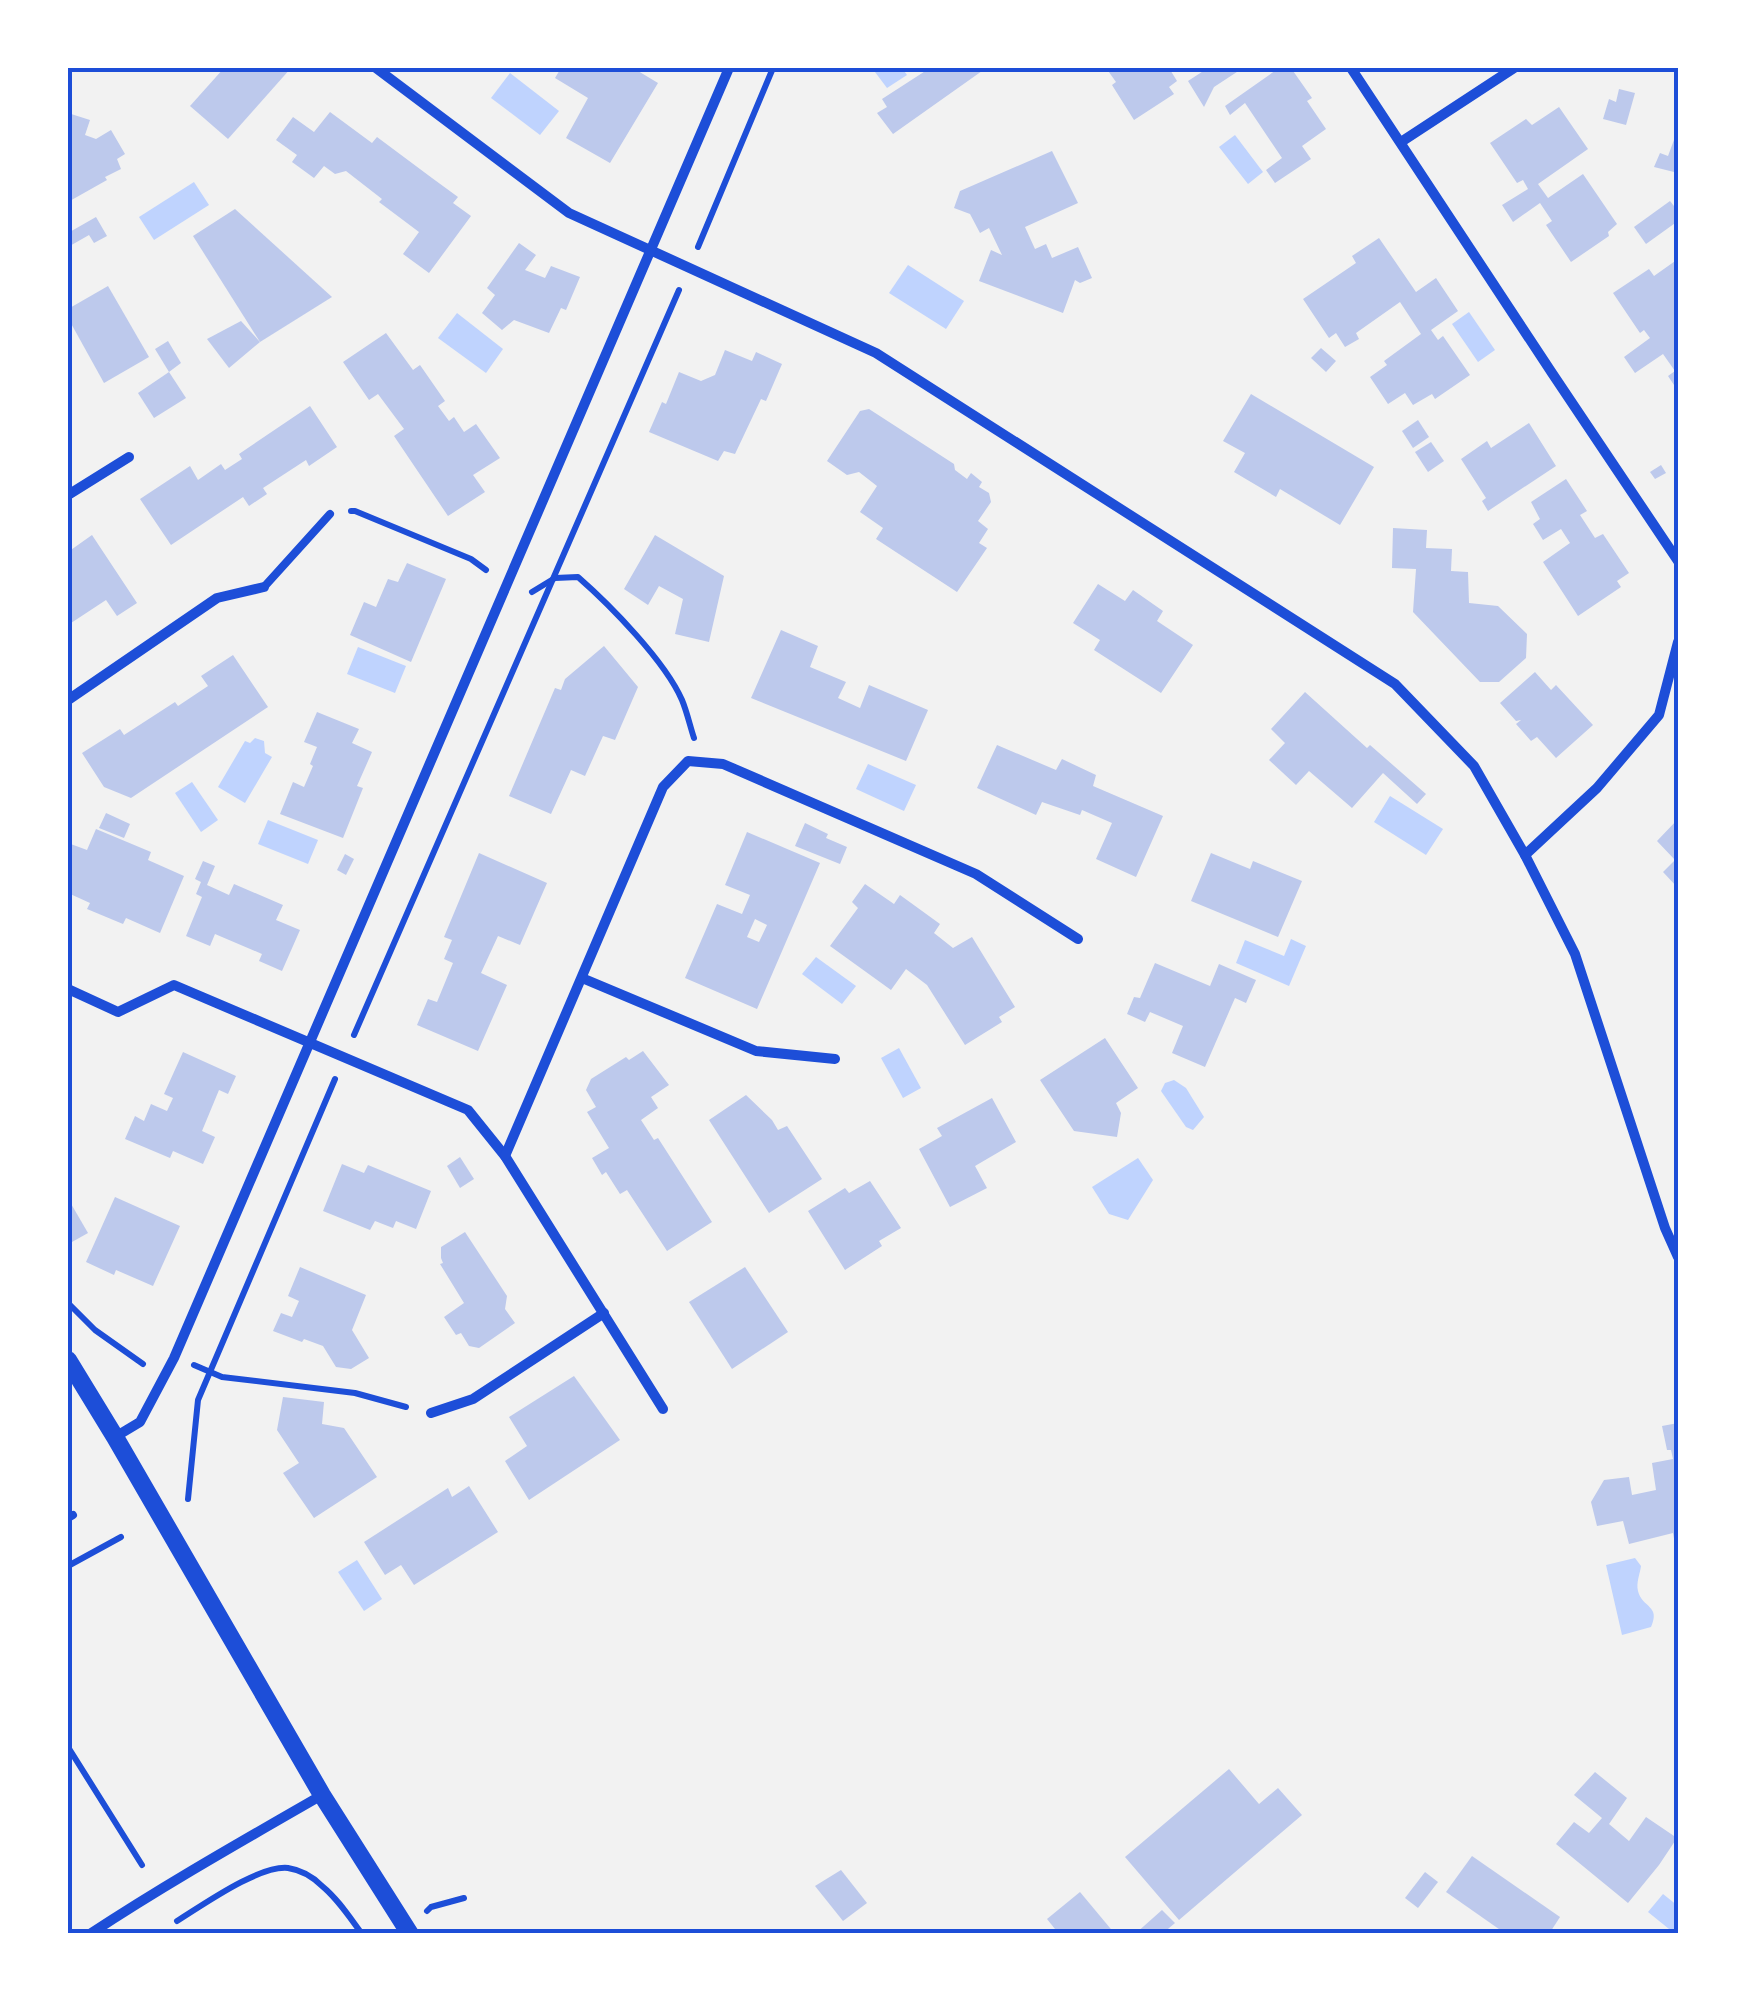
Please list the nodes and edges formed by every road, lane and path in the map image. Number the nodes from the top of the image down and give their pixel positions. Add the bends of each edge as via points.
1 (376, 68) edge
2 (730, 68) edge
3 (774, 68) edge
4 (1351, 68) edge
5 (1514, 68) edge
6 (1401, 142) junction
7 (649, 250) junction
8 (688, 268) junction
9 (129, 456) dead end
10 (68, 496) edge
11 (330, 514) joint
12 (1678, 561) edge
13 (555, 578) junction
14 (507, 585) junction
15 (264, 587) joint
16 (1678, 642) edge
17 (68, 700) edge
18 (701, 762) junction
19 (1525, 856) junction
20 (1078, 938) dead end
21 (582, 978) junction
22 (68, 989) edge
23 (310, 1041) junction
24 (345, 1057) junction
25 (835, 1059) dead end
26 (505, 1156) junction
27 (1678, 1257) edge
28 (68, 1303) edge
29 (604, 1314) junction
30 (174, 1358) junction
31 (68, 1360) edge
32 (210, 1372) junction
33 (164, 1379) junction
34 (663, 1409) dead end
35 (431, 1414) joint
36 (115, 1437) junction
37 (188, 1498) dead end
38 (122, 1536) dead end
39 (68, 1566) edge
40 (68, 1748) edge
41 (322, 1795) junction
42 (142, 1864) dead end
43 (177, 1921) dead end
44 (90, 1934) edge
45 (362, 1934) edge
46 (410, 1934) edge

1 - 7 street via 569,213
2 - 7 street
3 - 8 path
4 - 6 street
5 - 6 street
6 - 12 street
7 - 8 street
7 - 14 street
8 - 13 path
8 - 19 street via 876,353 1395,684 1474,766
9 - 10 street
11 - 14 path via 355,511 470,559
11 - 15 lane
13 - 14 path via 534,593
13 - 18 path via 578,577 666,672
13 - 24 path
14 - 23 street
15 - 17 street via 217,598
16 - 19 street via 1659,716
18 - 20 street via 723,764 976,874
18 - 21 street via 688,761 663,787
19 - 27 street via 1575,954
21 - 25 street via 756,1051
21 - 26 street
22 - 23 street via 118,1012 174,985
23 - 24 street
23 - 30 street
24 - 26 street via 468,1110
24 - 32 path
26 - 29 street
28 - 33 path
29 - 34 street
29 - 35 street via 473,1399
30 - 32 path
30 - 33 street
31 - 36 street
32 - 35 path via 356,1393
32 - 37 path via 198,1400
33 - 36 street via 140,1422
36 - 41 street
38 - 39 path
40 - 42 path
41 - 44 street
41 - 46 street
43 - 45 path via 256,1875 285,1868 326,1888

